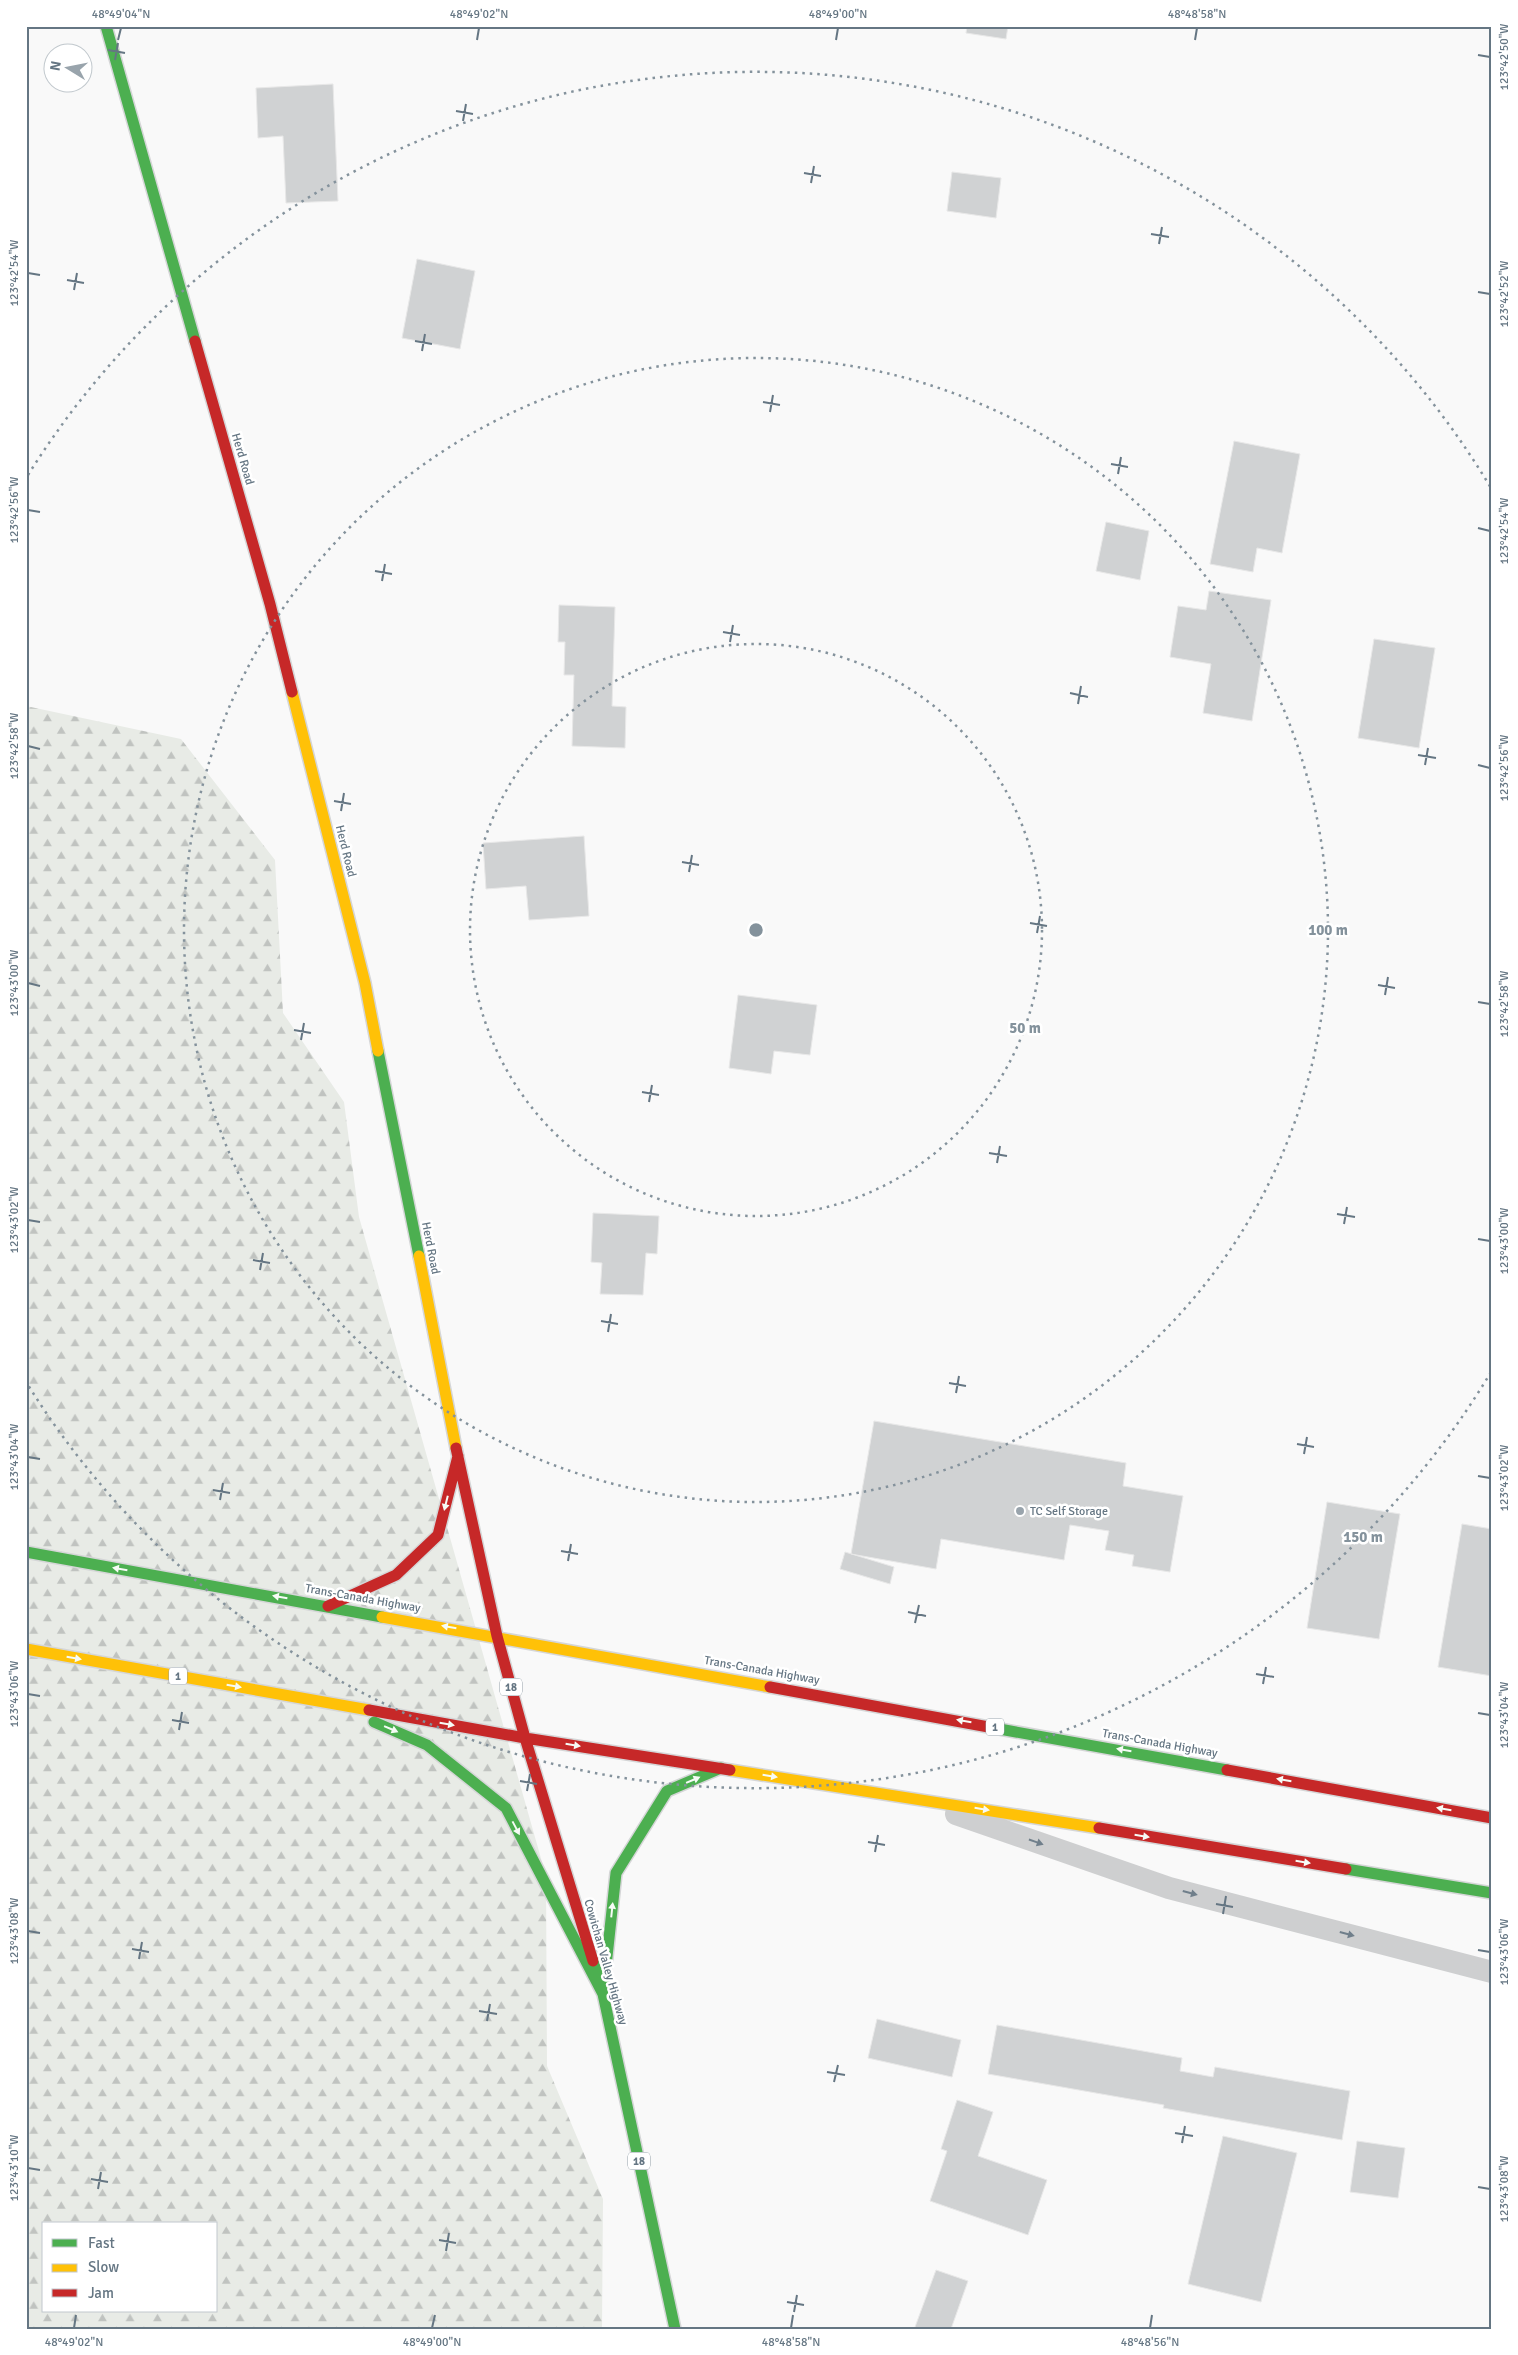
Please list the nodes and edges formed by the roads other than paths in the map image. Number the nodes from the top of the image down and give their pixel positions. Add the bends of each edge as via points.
1 (106, 26) edge
2 (458, 1456) junction
3 (26, 1552) edge
4 (328, 1606) junction
5 (497, 1636) junction
6 (26, 1649) edge
7 (330, 1703) junction
8 (525, 1738) junction
9 (721, 1768) junction
10 (907, 1797) junction
11 (1492, 1818) edge
12 (1492, 1893) edge
13 (1492, 1972) edge
14 (603, 1994) junction
15 (675, 2329) edge

1 - 2 main road, Herd Road via 270,604 365,983
2 -> 4 main road via 438,1535 396,1575
2 - 5 main road, Herd Road
4 -> 3 main road, Trans-Canada Highway / 1
5 -> 4 main road, Trans-Canada Highway / 1
5 - 8 main road, Cowichan Valley Highway / 18
11 -> 5 main road, Trans-Canada Highway / 1
6 -> 7 main road, 1
7 -> 8 main road, 1
7 -> 14 main road via 427,1745 506,1808
8 -> 9 main road, 1
8 - 14 main road, Cowichan Valley Highway / 18
9 -> 10 main road, 1
14 -> 9 main road via 616,1873 667,1791
10 -> 12 main road, 1
10 -> 13 lane via 1169,1888
14 - 15 main road, Cowichan Valley Highway / 18

